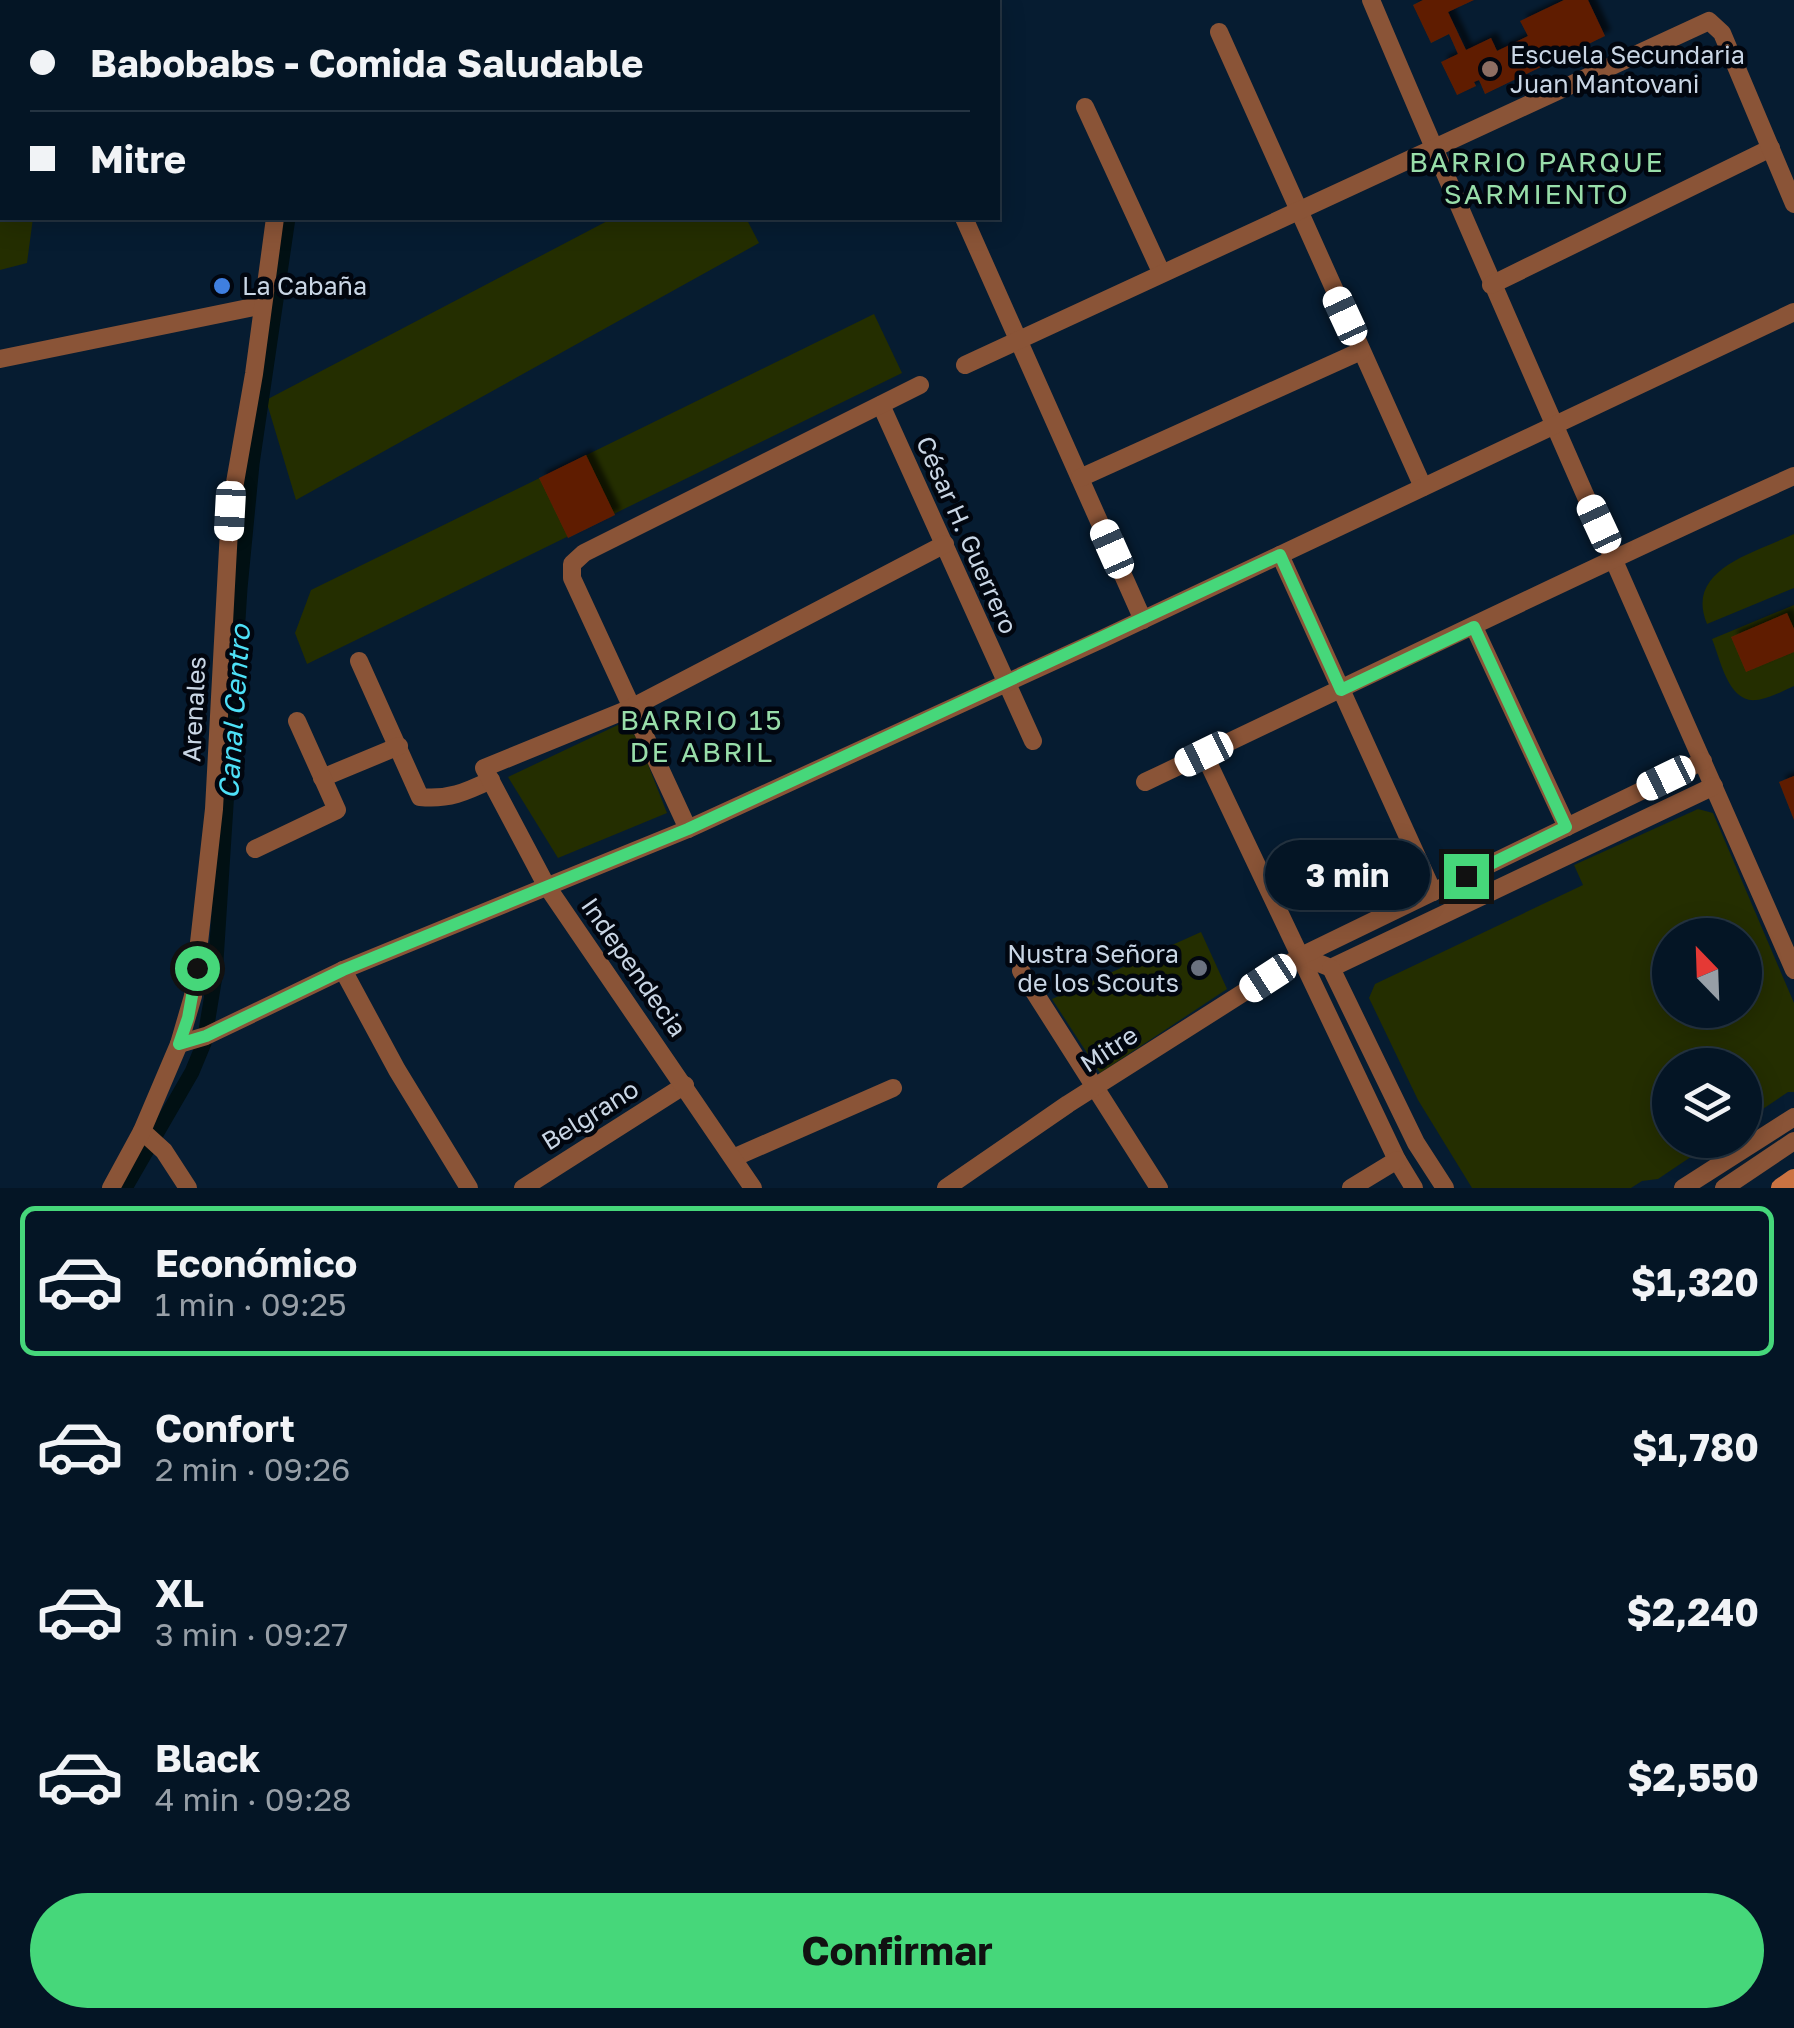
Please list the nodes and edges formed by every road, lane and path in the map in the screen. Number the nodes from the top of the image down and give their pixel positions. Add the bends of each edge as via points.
1 (1371, 0) edge
2 (1219, 32) dead end
3 (1086, 107) dead end
4 (1434, 148) junction
5 (1771, 148) junction
6 (1794, 204) edge
7 (1298, 213) junction
8 (275, 220) edge
9 (965, 220) edge
10 (1161, 272) junction
11 (1491, 284) junction
12 (264, 305) junction
13 (1794, 312) edge
14 (1018, 340) junction
15 (1361, 351) junction
16 (0, 359) edge
17 (964, 364) dead end
18 (920, 384) dead end
19 (880, 405) junction
20 (1554, 425) junction
21 (1794, 476) edge
22 (1080, 478) junction
23 (1423, 487) junction
24 (945, 544) junction
25 (1280, 555) junction
26 (1614, 557) junction
27 (1143, 620) junction
28 (1474, 627) junction
29 (359, 661) dead end
30 (1006, 682) junction
31 (1341, 690) junction
32 (630, 708) junction
33 (297, 721) dead end
34 (1033, 741) dead end
35 (399, 746) junction
36 (1204, 754) junction
37 (1703, 761) junction
38 (487, 774) junction
39 (322, 778) junction
40 (1145, 782) dead end
41 (1714, 786) junction
42 (1566, 827) junction
43 (688, 829) junction
44 (255, 849) dead end
45 (546, 885) junction
46 (1432, 892) junction
47 (1301, 956) junction
48 (1331, 968) junction
49 (343, 970) junction
50 (1021, 970) dead end
51 (1794, 970) edge
52 (179, 1044) junction
53 (685, 1084) junction
54 (1095, 1087) junction
55 (893, 1088) dead end
56 (1794, 1117) edge
57 (152, 1140) junction
58 (1794, 1141) edge
59 (733, 1158) junction
60 (1397, 1160) junction
61 (1794, 1179) edge
62 (111, 1188) edge
63 (188, 1188) edge
64 (470, 1188) edge
65 (523, 1188) edge
66 (753, 1188) edge
67 (946, 1188) edge
68 (1159, 1188) edge
69 (1352, 1188) edge
70 (1414, 1188) edge
71 (1444, 1188) edge
72 (1683, 1188) edge
73 (1724, 1188) edge
74 (1781, 1188) edge

1 - 4 street
2 - 7 street
3 - 10 street
4 - 5 street via 1709,21 1722,32
4 - 7 street
4 - 11 street
5 - 6 street
5 - 11 street
7 - 10 street
7 - 15 street
8 - 12 street, Arenales
9 - 14 street
10 - 14 street
11 - 20 street
12 - 16 street
12 - 52 street, Arenales via 230,511 214,809 193,996
13 - 20 street
14 - 17 street
14 - 22 street
15 - 22 street
15 - 23 street
18 - 19 street
19 - 24 street, César H. Guerrero
19 - 32 street via 572,564 572,578
20 - 23 street
20 - 26 street
21 - 26 street
22 - 27 street
23 - 25 street
24 - 30 street, César H. Guerrero
24 - 32 street
25 - 27 street
25 - 31 street
26 - 28 street
26 - 37 street
27 - 30 street
28 - 31 street
28 - 42 street
29 - 35 street
30 - 34 street, César H. Guerrero
30 - 43 street
31 - 36 street
31 - 46 street
32 - 38 street
32 - 43 street
33 - 39 street
35 - 38 street via 420,797 460,796
35 - 39 street
36 - 40 street
36 - 47 street
37 - 41 street
37 - 42 street, Mitre
38 - 45 street, Independecia
39 - 44 street via 338,810
41 - 48 street
41 - 51 street
42 - 46 street, Mitre
43 - 45 street
45 - 49 street
45 - 53 street, Independecia
46 - 47 street, Mitre
47 - 48 street
47 - 54 street, Mitre
47 - 60 street
48 - 71 street
49 - 52 street
49 - 64 street
50 - 54 street
52 - 57 street, Arenales
53 - 59 street, Independecia
53 - 65 street, Belgrano
54 - 67 street, Mitre
54 - 68 street
55 - 59 street
56 - 72 street
57 - 62 street, Arenales
57 - 63 street
58 - 73 street
59 - 66 street, Independecia
60 - 69 street
60 - 70 street
61 - 74 main road

